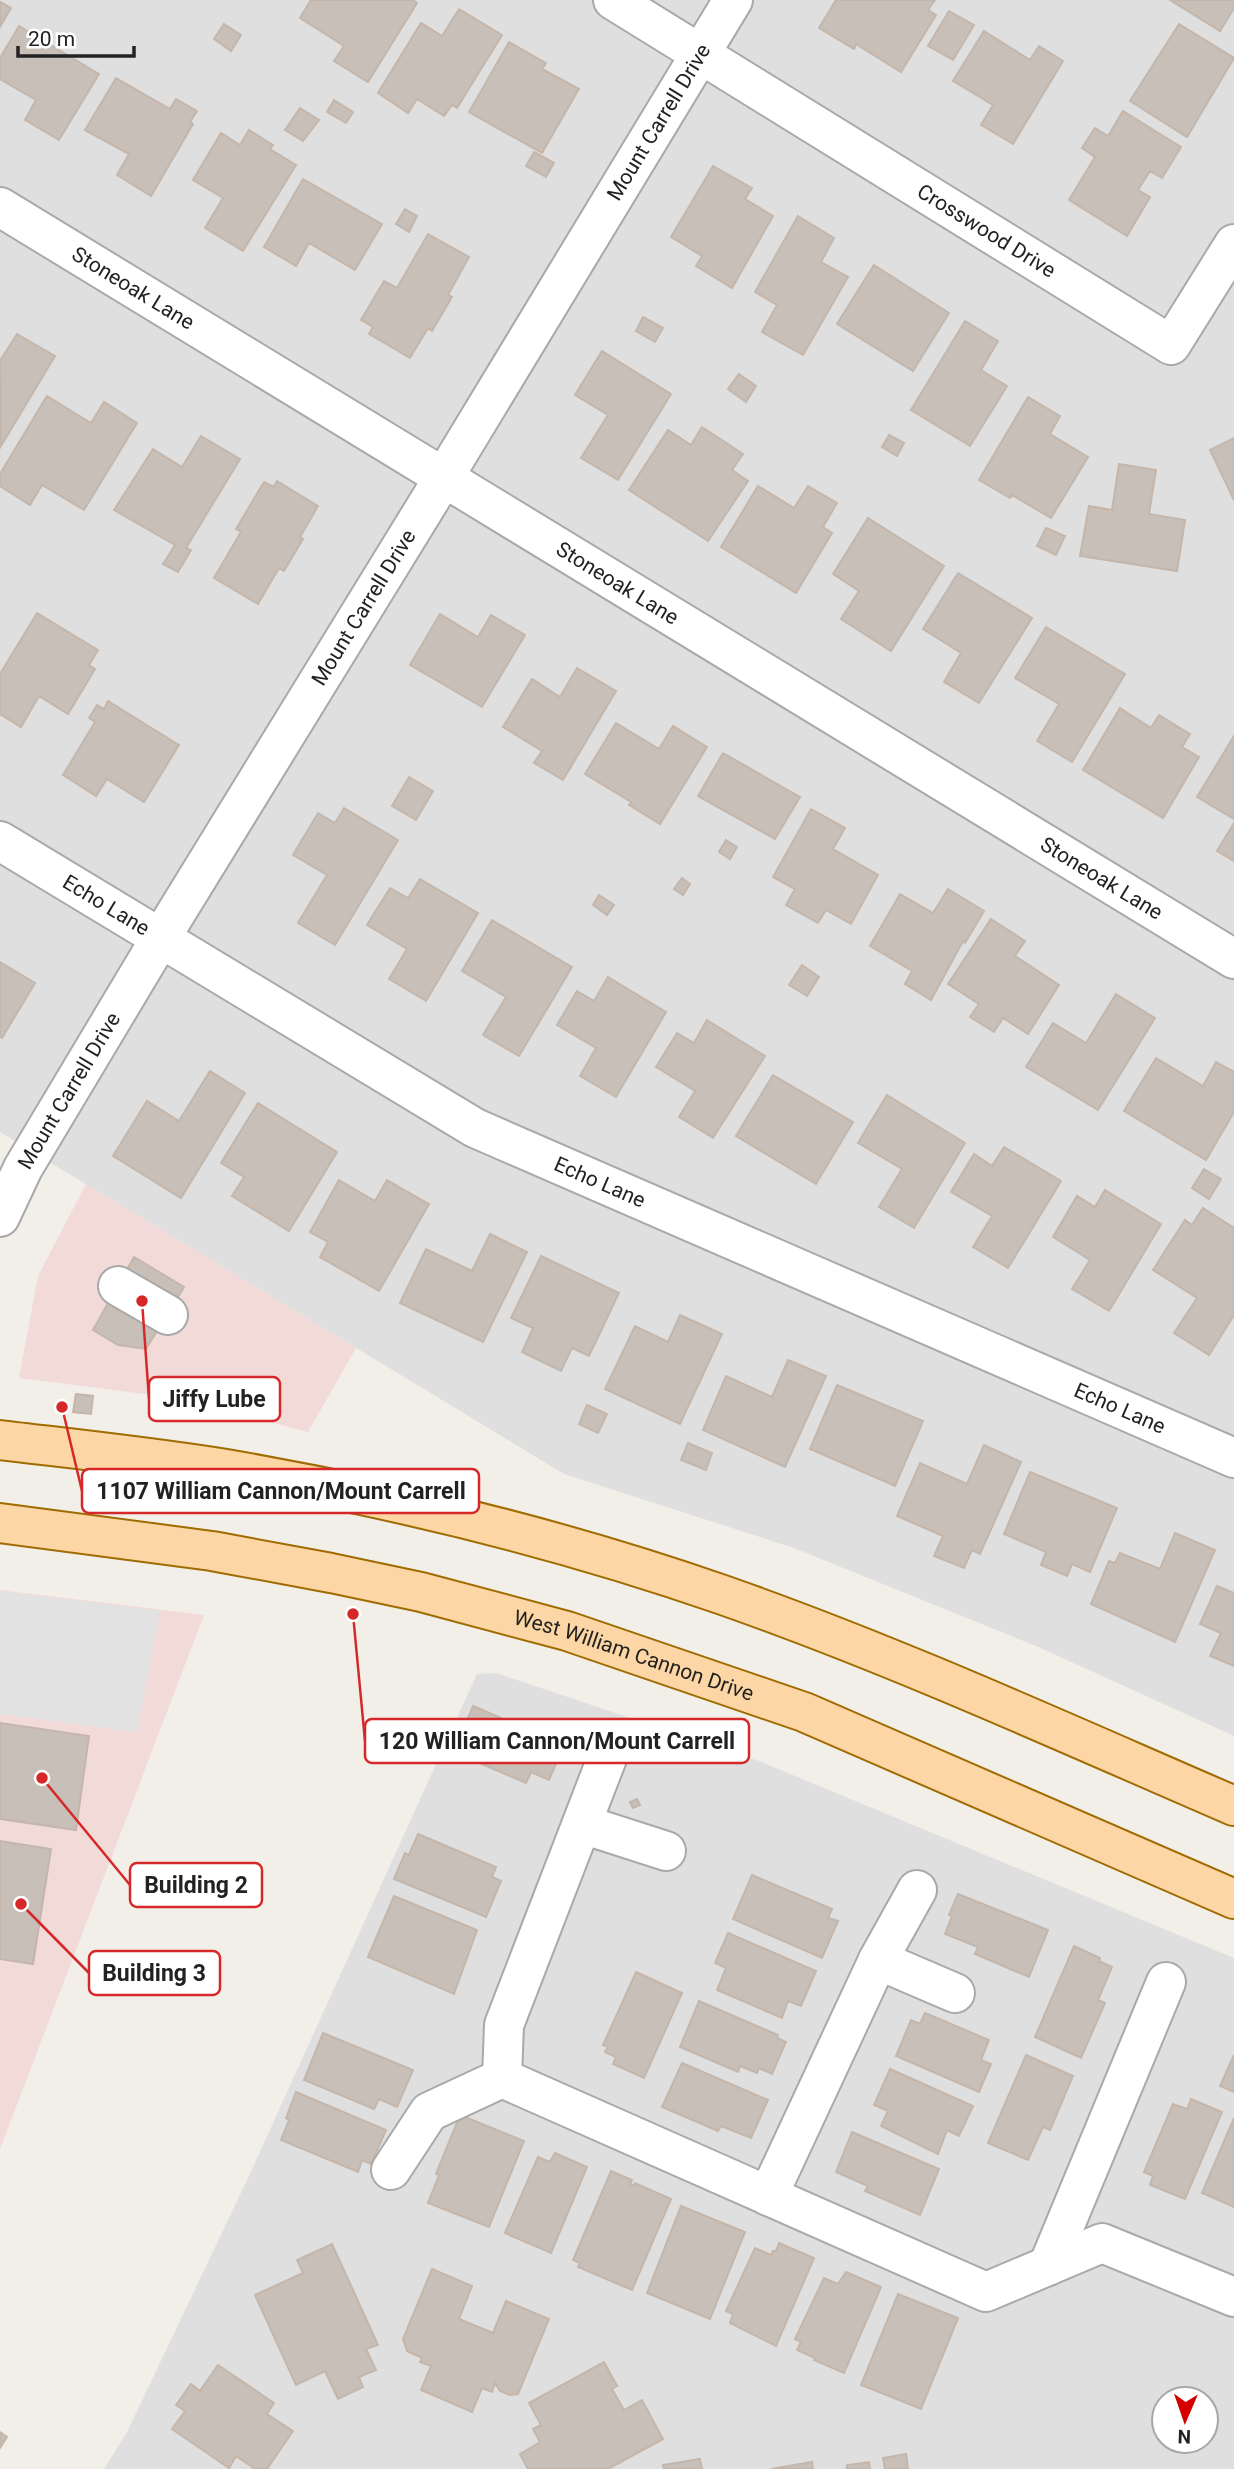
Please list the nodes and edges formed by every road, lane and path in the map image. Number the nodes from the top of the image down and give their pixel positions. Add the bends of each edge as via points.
1 (613, 0) edge
2 (733, 0) edge
3 (700, 53) junction
4 (0, 207) edge
5 (1234, 244) edge
6 (444, 477) junction
7 (0, 841) edge
8 (160, 939) junction
9 (1234, 959) edge
10 (0, 1217) edge
11 (118, 1286) dead end
12 (167, 1315) dead end
13 (0, 1440) edge
14 (1234, 1458) edge
15 (0, 1522) edge
16 (609, 1753) dead end
17 (1234, 1806) edge
18 (582, 1824) junction
19 (666, 1851) dead end
20 (917, 1890) dead end
21 (1234, 1899) edge
22 (878, 1960) junction
23 (1166, 1982) dead end
24 (955, 1993) dead end
25 (502, 2078) junction
26 (391, 2170) dead end
27 (768, 2196) junction
28 (1048, 2266) junction
29 (1234, 2297) edge

1 - 3 street
2 - 3 street, Mount Carrell Drive
3 - 5 street, Crosswood Drive via 1171,345
3 - 6 street, Mount Carrell Drive
4 - 6 street, Stoneoak Lane
6 - 8 street, Mount Carrell Drive
6 - 9 street, Stoneoak Lane
7 - 8 street, Echo Lane
8 - 10 street, Mount Carrell Drive via 23,1168
8 - 14 street, Echo Lane via 475,1128
11 - 12 street
13 - 17 main road via 310,1484 620,1562 899,1661
15 - 21 main road, West William Cannon Drive via 212,1551 331,1573 567,1631 804,1712
16 - 18 street
18 - 19 street
18 - 25 street via 504,2025
20 - 22 street
22 - 24 street
22 - 27 street
23 - 28 street
25 - 26 street via 429,2112
25 - 27 street
27 - 28 street via 986,2292
28 - 29 street via 1102,2243

